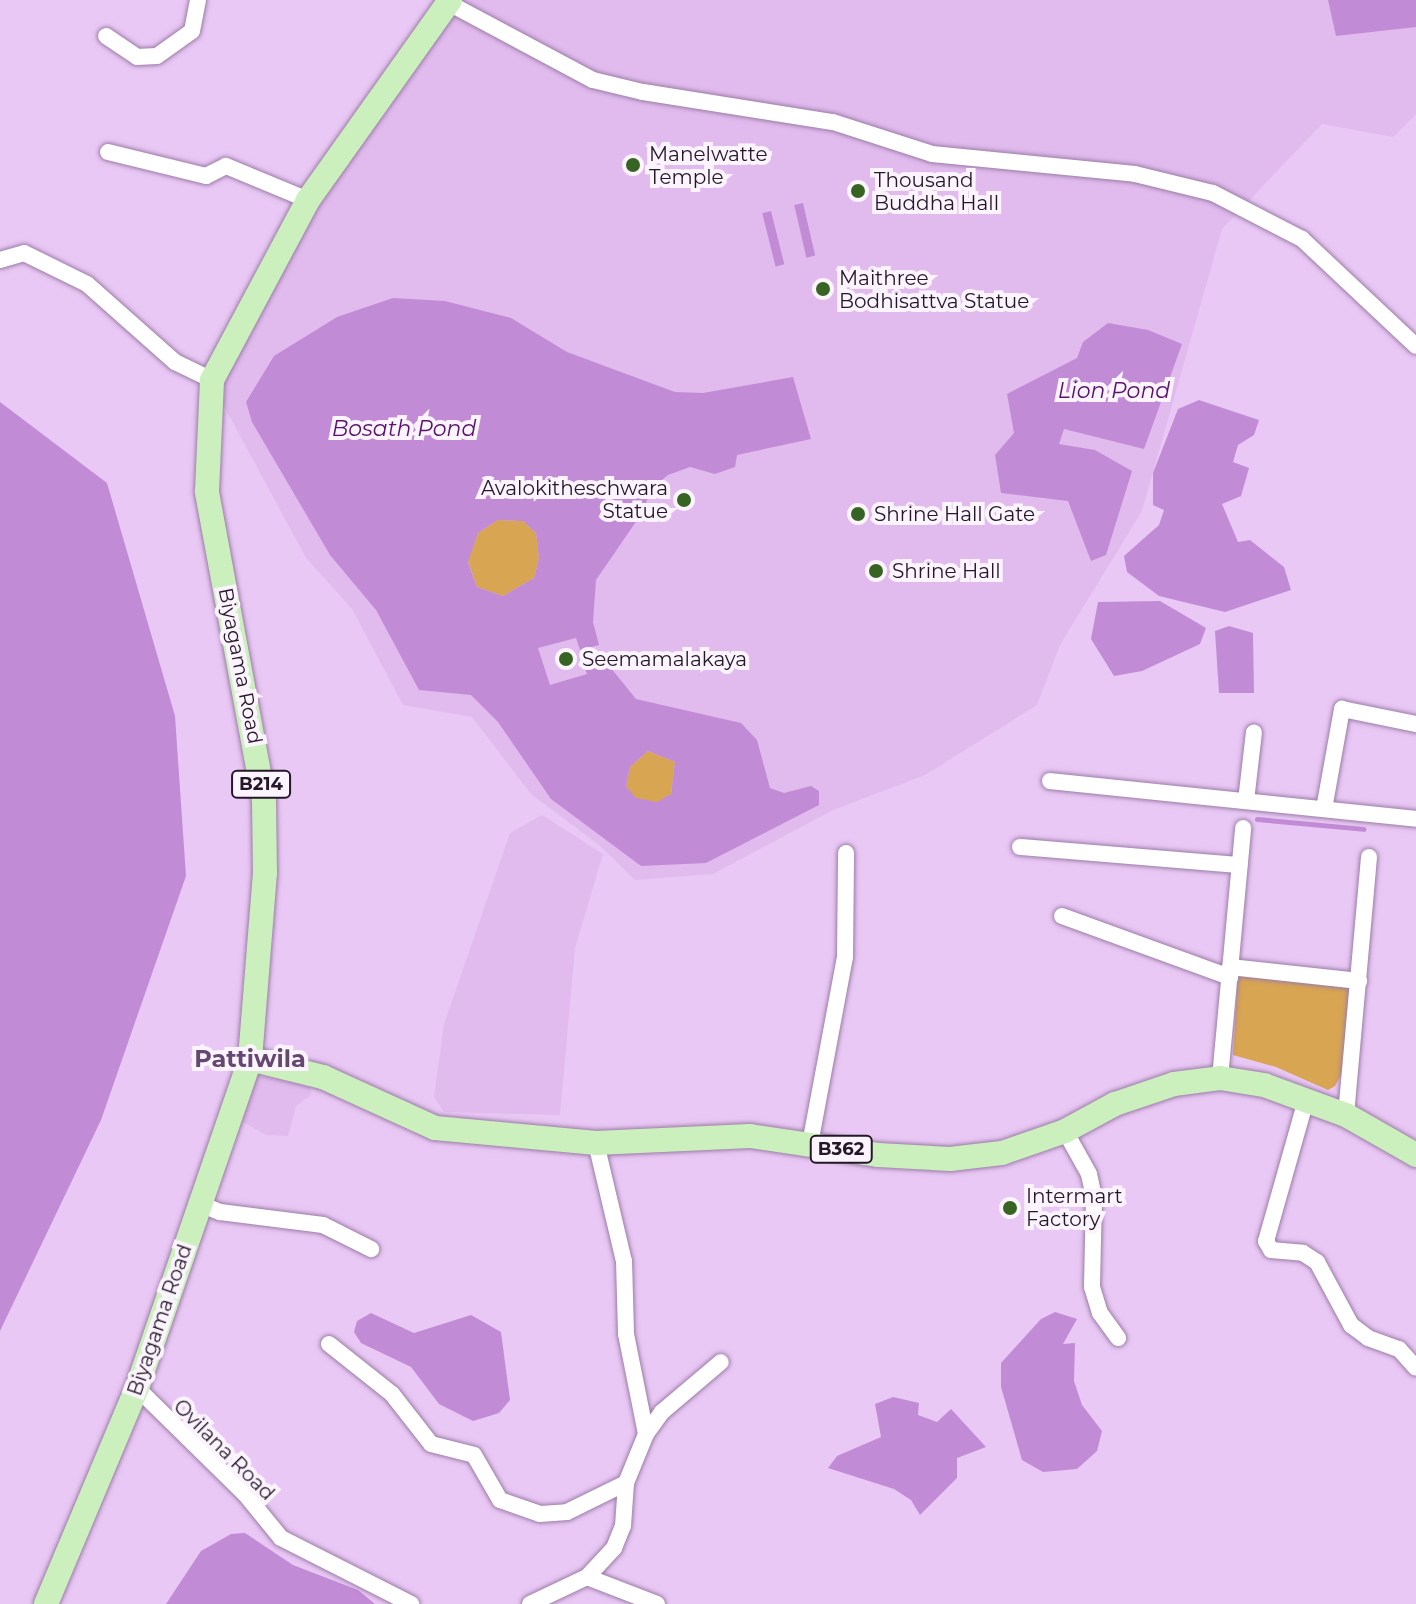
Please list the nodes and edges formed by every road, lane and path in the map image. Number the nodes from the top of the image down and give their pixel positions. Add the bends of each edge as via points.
1 (198, 0) edge
2 (447, 1) edge
3 (106, 36) dead end
4 (108, 152) dead end
5 (308, 200) junction
6 (0, 260) edge
7 (1416, 346) edge
8 (212, 380) junction
9 (1416, 724) edge
10 (1254, 732) dead end
11 (1050, 781) dead end
12 (1246, 801) junction
13 (1324, 809) junction
14 (1416, 819) edge
15 (1243, 828) dead end
16 (1020, 847) dead end
17 (846, 853) dead end
18 (1369, 857) dead end
19 (1239, 865) junction
20 (1062, 916) dead end
21 (1230, 972) junction
22 (1359, 981) junction
23 (250, 1059) junction
24 (1220, 1078) junction
25 (1306, 1100) junction
26 (1346, 1115) junction
27 (1065, 1131) junction
28 (596, 1143) junction
29 (810, 1144) junction
30 (1416, 1155) edge
31 (200, 1204) junction
32 (371, 1249) dead end
33 (1118, 1338) dead end
34 (329, 1344) dead end
35 (721, 1362) dead end
36 (1416, 1368) edge
37 (137, 1388) junction
38 (646, 1434) junction
39 (626, 1483) junction
40 (587, 1577) junction
41 (46, 1604) edge
42 (411, 1604) edge
43 (530, 1604) edge
44 (657, 1604) edge

1 - 3 street via 192,31 157,56 137,57
2 - 5 main road, Biyagama Road / B214
2 - 7 street via 593,80 833,122 932,154 1135,174 1213,193 1302,239
4 - 5 street via 206,176 226,166
5 - 8 main road, Biyagama Road / B214
6 - 8 street via 24,253 87,284 175,362
8 - 23 main road, Biyagama Road / B214 via 207,491 264,800 265,873
9 - 13 street via 1342,709
10 - 12 street
11 - 12 street
12 - 13 street
13 - 14 street
15 - 19 street
16 - 19 street
17 - 29 street via 845,957
18 - 22 street
19 - 21 street
20 - 21 street
21 - 22 street
21 - 24 street
22 - 26 street
23 - 28 main road, B362 via 323,1077 435,1128
23 - 31 main road, Biyagama Road / B214
24 - 25 main road, B362
24 - 27 main road, B362 via 1174,1084 1115,1104
25 - 26 main road, B362
25 - 36 street via 1266,1241 1271,1250 1303,1253 1317,1262 1351,1325 1368,1338 1399,1349
26 - 30 main road, B362
27 - 29 main road, B362 via 1002,1153 950,1159
27 - 33 street via 1089,1174 1094,1197 1092,1287 1100,1313
28 - 29 main road, B362 via 709,1136
28 - 38 street via 624,1261 626,1334
31 - 32 street via 220,1212 323,1225
31 - 37 main road, Biyagama Road / B214
34 - 39 street via 392,1394 431,1444 474,1455 500,1500 540,1514 567,1512
35 - 38 street via 662,1412
37 - 41 main road, Biyagama Road / B214
37 - 42 street, Ovilana Road via 245,1494 281,1538
38 - 39 street
39 - 40 street via 623,1526 614,1548
40 - 43 street
40 - 44 street

